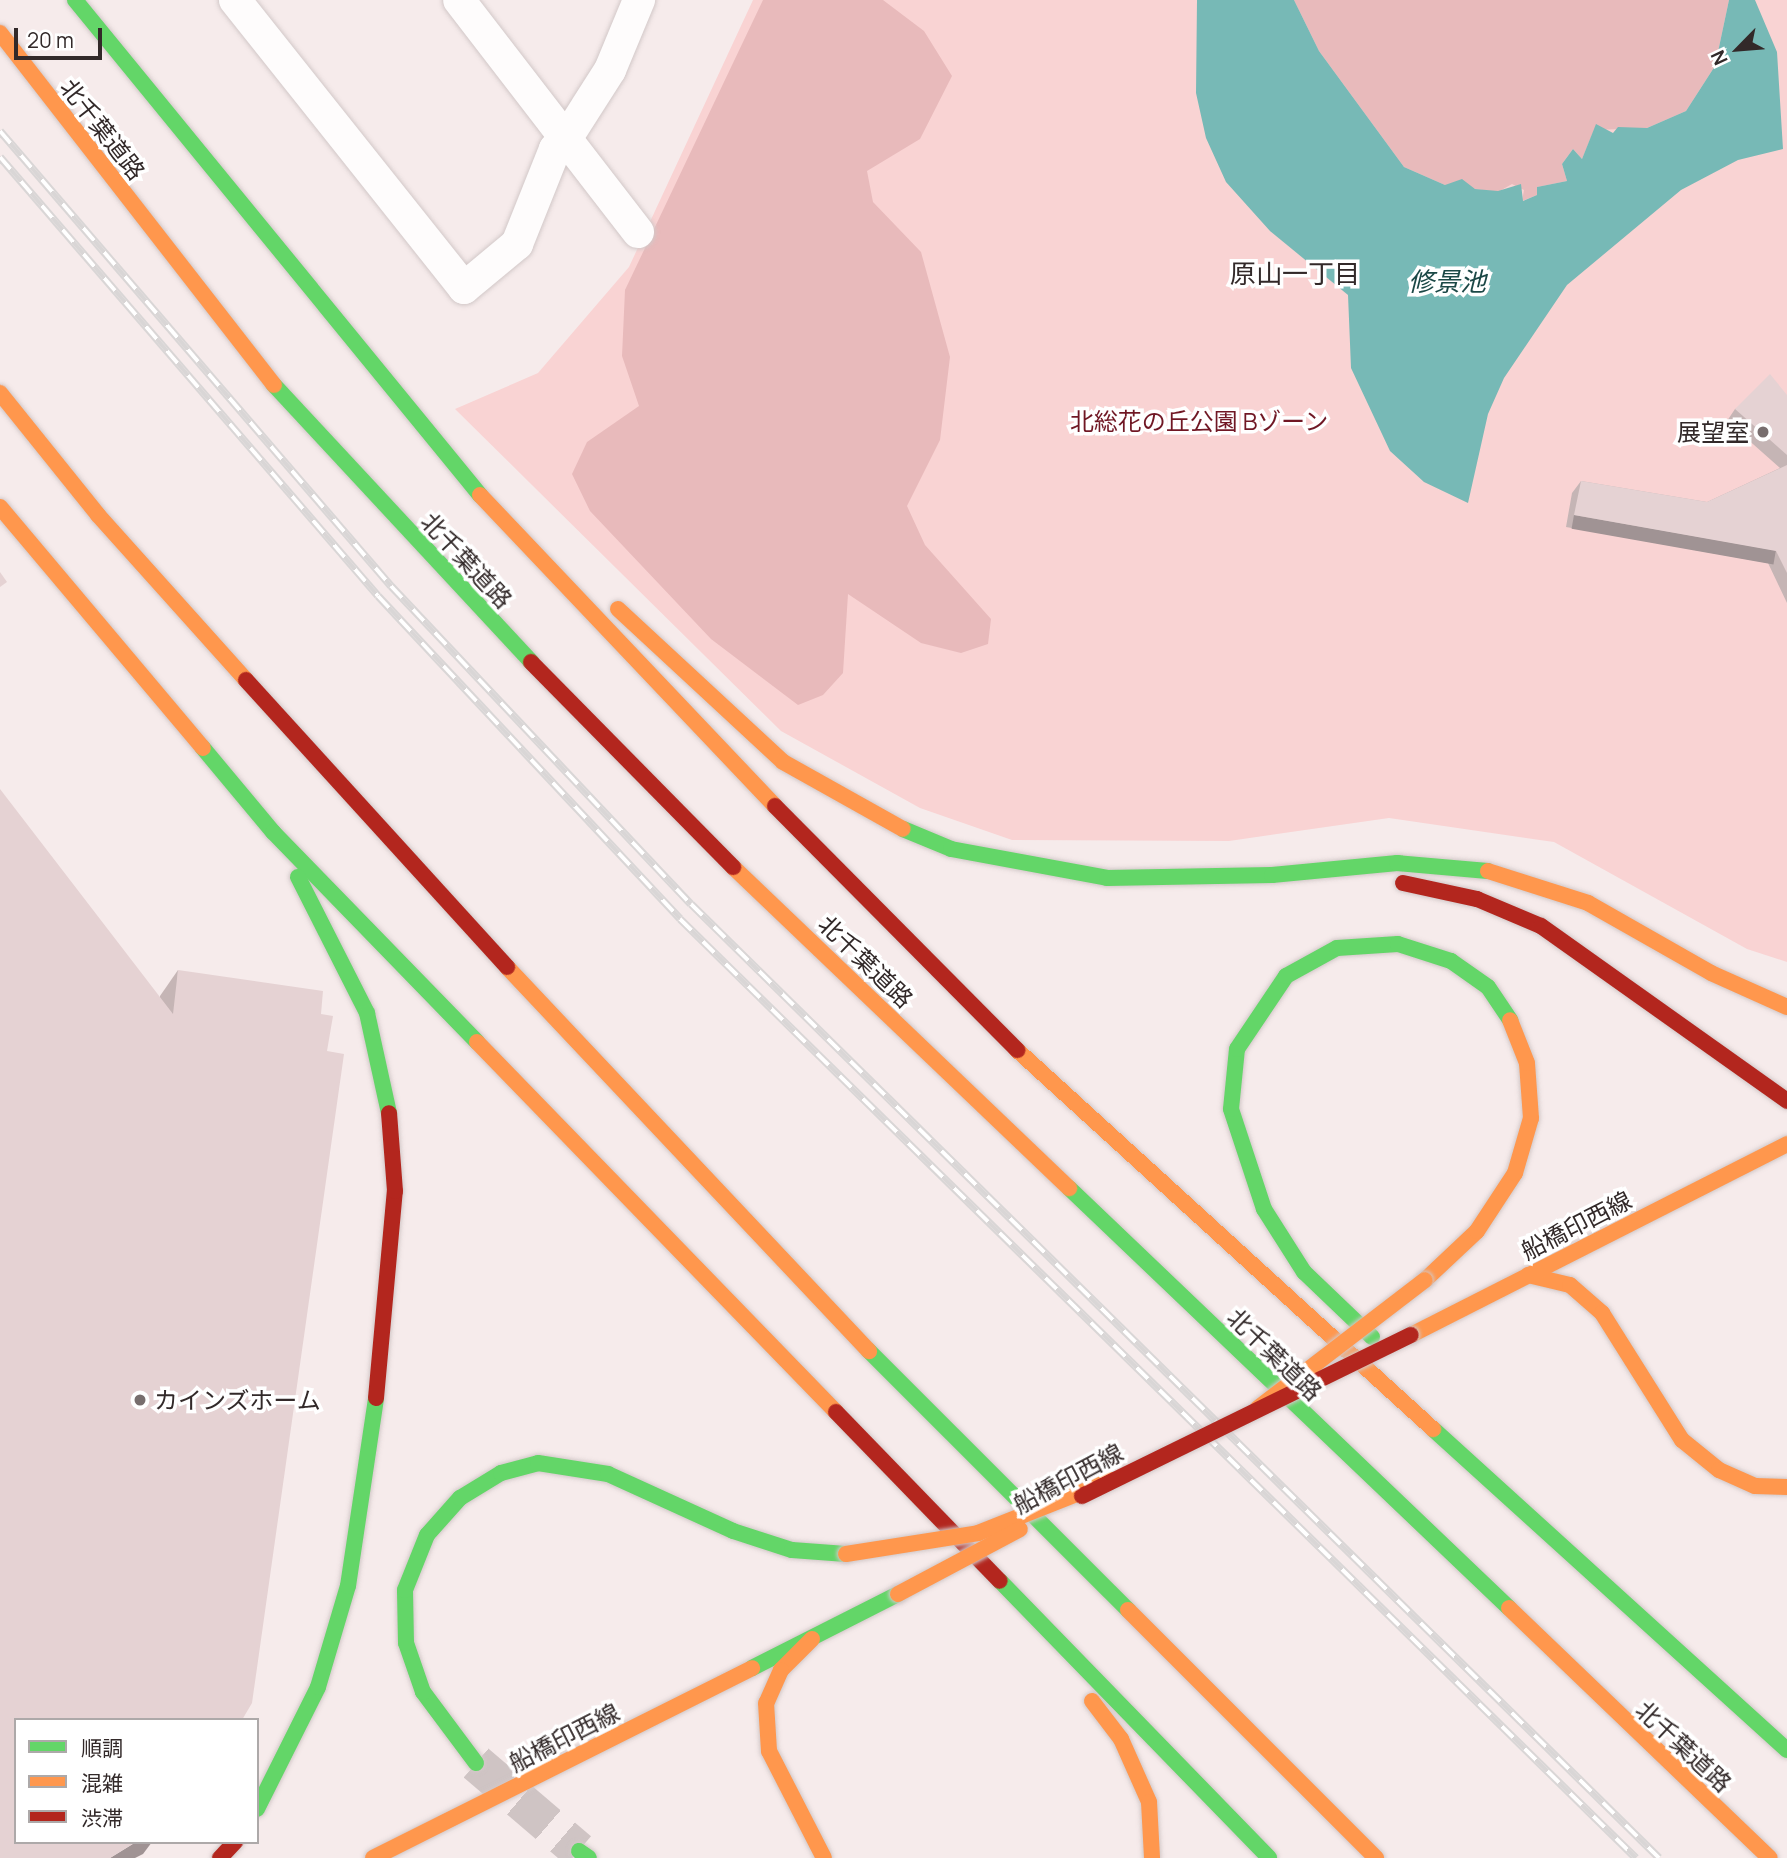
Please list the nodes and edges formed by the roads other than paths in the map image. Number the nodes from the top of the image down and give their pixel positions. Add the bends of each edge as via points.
1 (75, 0) edge
2 (235, 0) edge
3 (459, 0) edge
4 (639, 0) edge
5 (0, 33) edge
6 (566, 139) junction
7 (638, 232) dead end
8 (356, 353) junction
9 (0, 393) edge
10 (0, 507) edge
11 (574, 566) dead end
12 (604, 596) dead end
13 (273, 832) junction
14 (1272, 875) junction
15 (1787, 1007) edge
16 (1787, 1101) edge
17 (1787, 1144) edge
18 (1528, 1275) junction
19 (737, 1310) junction
20 (1395, 1358) dead end
21 (1258, 1408) junction
22 (1112, 1480) junction
23 (1787, 1487) edge
24 (1633, 1584) dead end
25 (812, 1639) junction
26 (1731, 1697) junction
27 (1787, 1750) edge
28 (476, 1763) tunnel mouth
29 (259, 1805) edge
30 (233, 1844) edge
31 (220, 1858) edge
32 (373, 1858) edge
33 (824, 1858) edge
34 (1152, 1858) edge
35 (1269, 1858) edge
36 (1376, 1858) edge
37 (1770, 1858) edge

1 - 8 main road, 北千葉道路
2 - 6 street via 464,288 517,244 555,149
3 - 6 street
4 - 6 street via 610,70
5 - 37 main road, 北千葉道路 via 280,393 628,766
6 - 7 street
8 - 11 main road
8 - 26 main road, 北千葉道路 via 669,701 1034,1067
9 - 36 main road via 97,515 391,843 787,1269
10 - 13 main road
12 - 14 main road via 740,729 832,794 894,826 951,849 1107,878
13 - 19 main road
13 - 29 main road via 367,1013 387,1093 395,1191 388,1318 348,1586 318,1687
14 - 15 main road via 1397,863 1475,867 1588,903 1710,973
14 - 16 main road via 1420,885 1477,899 1541,926
17 - 18 main road, 船橋印西線
18 - 21 main road, 船橋印西線, bridge
18 - 23 main road via 1570,1285 1602,1313 1653,1403 1682,1440 1719,1470 1755,1486
19 - 34 main road via 807,1400 1074,1678 1121,1739 1149,1802
19 - 35 main road
20 - 21 main road, bridge via 1304,1272 1264,1209 1231,1109 1237,1049 1259,1010 1286,976 1337,948 1398,944 1451,961 1488,987 1510,1019 1527,1063 1531,1118 1515,1173 1477,1231 1425,1280
21 - 22 main road, 船橋印西線, bridge
22 - 25 main road, 船橋印西線, bridge
22 - 28 main road, bridge via 978,1533 846,1554 792,1550 733,1531 608,1474 538,1463 502,1473 460,1498 427,1535 405,1590 406,1643 423,1692
24 - 26 main road via 1699,1649
25 - 32 main road, 船橋印西線
25 - 33 main road via 781,1670 766,1703 769,1751
26 - 27 main road, 北千葉道路
30 - 31 main road

